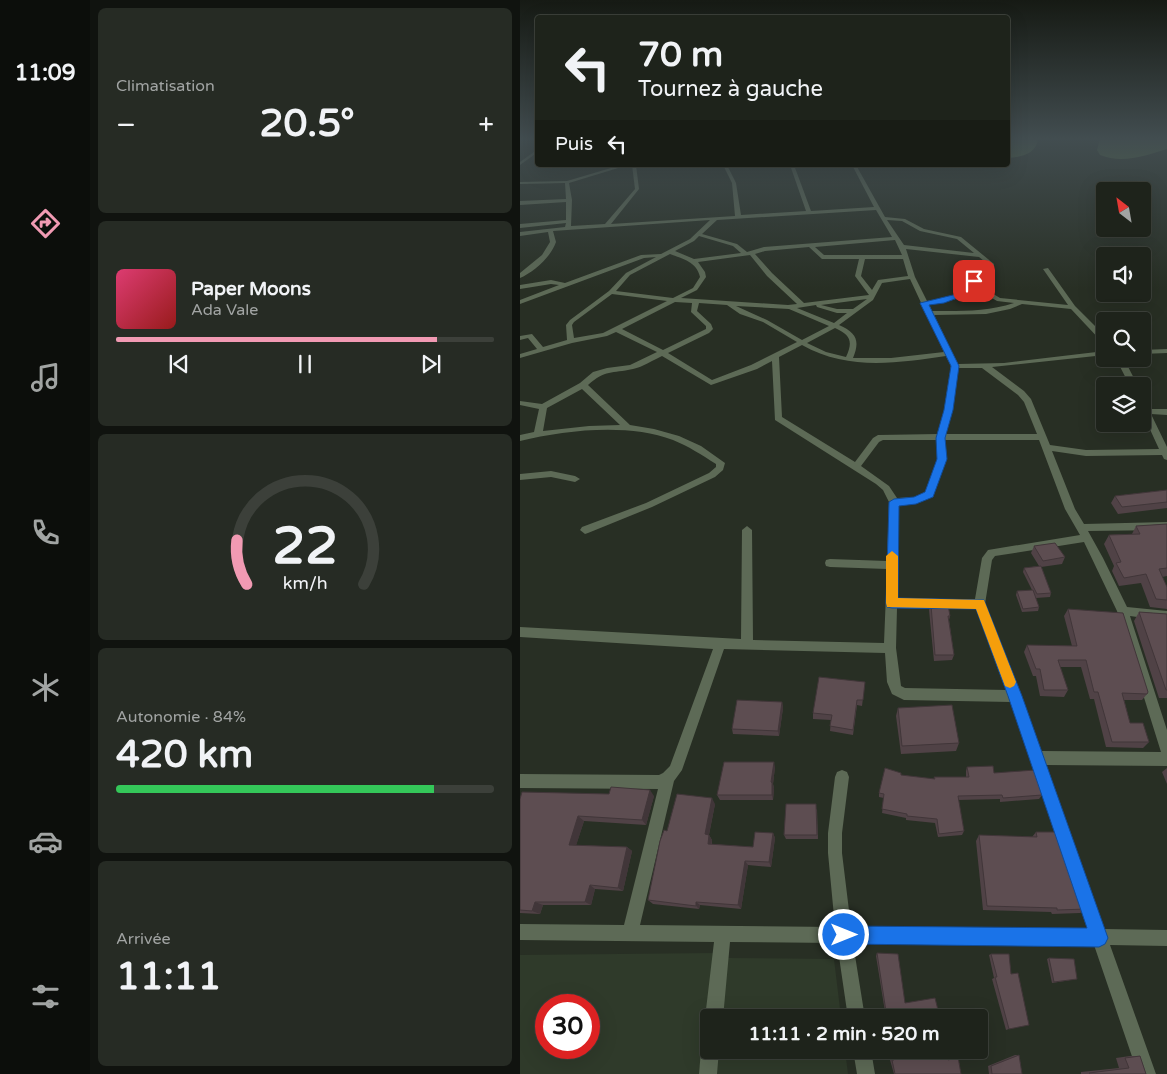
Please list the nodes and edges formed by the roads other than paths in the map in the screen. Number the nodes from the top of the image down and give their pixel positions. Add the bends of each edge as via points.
1 (568, 189) edge
2 (637, 189) edge
3 (735, 189) edge
4 (801, 189) edge
5 (867, 189) edge
6 (569, 200) junction
7 (520, 203) edge
8 (878, 208) junction
9 (809, 212) junction
10 (738, 216) junction
11 (716, 218) junction
12 (883, 218) junction
13 (568, 225) junction
14 (520, 226) edge
15 (607, 226) junction
16 (550, 230) junction
17 (520, 234) edge
18 (698, 234) junction
19 (897, 238) junction
20 (810, 245) junction
21 (902, 247) junction
22 (671, 252) junction
23 (749, 254) junction
24 (663, 255) junction
25 (982, 256) junction
26 (904, 257) junction
27 (862, 258) junction
28 (694, 261) junction
29 (1046, 269) dead end
30 (520, 276) edge
31 (912, 277) junction
32 (862, 281) junction
33 (880, 281) junction
34 (973, 284) junction
35 (567, 285) junction
36 (520, 287) edge
37 (611, 292) junction
38 (873, 296) junction
39 (960, 296) junction
40 (971, 296) dead end
41 (980, 296) dead end
42 (990, 296) junction
43 (675, 300) junction
44 (696, 301) junction
45 (520, 302) edge
46 (728, 303) junction
47 (924, 303) junction
48 (1022, 303) junction
49 (816, 304) junction
50 (803, 306) junction
51 (788, 307) junction
52 (1073, 307) junction
53 (837, 310) junction
54 (853, 311) junction
55 (929, 313) junction
56 (844, 319) junction
57 (834, 326) junction
58 (618, 330) junction
59 (1096, 331) edge
60 (520, 338) edge
61 (571, 341) junction
62 (799, 342) junction
63 (541, 349) junction
64 (661, 352) junction
65 (1151, 352) edge
66 (1167, 352) edge
67 (949, 353) junction
68 (1096, 354) edge
69 (775, 355) junction
70 (520, 356) edge
71 (849, 359) junction
72 (955, 366) junction
73 (985, 366) junction
74 (583, 385) junction
75 (520, 403) edge
76 (543, 407) junction
77 (1151, 412) edge
78 (1167, 412) edge
79 (1151, 421) edge
80 (626, 426) junction
81 (538, 434) junction
82 (1043, 437) junction
83 (520, 438) edge
84 (940, 438) junction
85 (1047, 448) junction
86 (1166, 455) edge
87 (856, 467) junction
88 (520, 477) edge
89 (575, 479) dead end
90 (894, 502) junction
91 (1167, 526) edge
92 (585, 530) dead end
93 (747, 530) dead end
94 (1083, 533) junction
95 (830, 563) dead end
96 (892, 565) junction
97 (892, 603) junction
98 (980, 604) junction
99 (1123, 611) junction
100 (1167, 616) edge
101 (520, 632) edge
102 (720, 644) junction
103 (747, 645) junction
104 (890, 648) junction
105 (1015, 696) junction
106 (1167, 750) edge
107 (1036, 758) junction
108 (1167, 759) edge
109 (842, 777) dead end
110 (668, 778) junction
111 (520, 781) edge
112 (520, 932) edge
113 (630, 933) junction
114 (723, 934) junction
115 (844, 935) junction
116 (1099, 938) junction
117 (1167, 938) edge
118 (715, 1009) edge
119 (856, 1009) edge
120 (709, 1059) edge
121 (864, 1059) edge
122 (708, 1074) edge
123 (866, 1074) edge
124 (1147, 1074) edge

1 - 6 street
2 - 15 street
3 - 10 street
4 - 9 street
5 - 8 street
6 - 7 street
6 - 13 street
8 - 9 street
8 - 12 street
9 - 10 street
10 - 11 street
11 - 15 street
11 - 18 street
12 - 19 street
12 - 25 street via 903,220 922,230 959,238
13 - 14 street
13 - 15 street
13 - 16 street
16 - 17 street
16 - 30 street via 553,241 550,250
18 - 22 street
18 - 23 street via 734,245
19 - 20 street
19 - 21 street
20 - 23 street via 760,249
20 - 27 street via 822,257
21 - 25 street
21 - 26 street
22 - 24 street
22 - 28 street
23 - 28 street
23 - 50 street
24 - 35 street via 643,256
24 - 37 street via 628,274
25 - 34 street via 992,266
26 - 27 street
26 - 31 street
27 - 32 street via 858,276
28 - 43 street via 703,277 694,288
29 - 52 street
31 - 33 street
31 - 47 street
32 - 33 street
32 - 38 street
33 - 38 street
34 - 39 street
34 - 42 street
35 - 36 street via 551,282
35 - 45 street
37 - 43 street
37 - 61 street via 572,321 569,326
38 - 49 street
38 - 54 street
39 - 40 street
39 - 47 street
41 - 42 street
42 - 48 street
43 - 44 street
43 - 58 street
44 - 46 street
44 - 64 street via 695,313 710,329
46 - 51 street
46 - 62 street via 739,312 764,320
47 - 55 street
48 - 52 street
48 - 55 street via 996,312
49 - 50 street
49 - 53 street
50 - 51 street
51 - 57 street
52 - 59 street
53 - 54 street
53 - 56 street
54 - 56 street
55 - 67 street
56 - 57 street
57 - 62 street
57 - 71 street via 845,330 854,339
58 - 61 street
58 - 64 street
60 - 63 street via 530,335
61 - 63 street
62 - 69 street
62 - 71 street via 832,357
63 - 70 street
64 - 69 street via 711,383 736,375
64 - 74 street via 632,367 596,374
65 - 66 street
67 - 71 street via 911,358
67 - 72 street
68 - 73 street
69 - 87 street via 778,418
72 - 73 street
72 - 84 street
73 - 82 street via 1026,397
74 - 76 street
74 - 80 street
75 - 76 street
76 - 81 street
77 - 78 street
79 - 86 street
80 - 81 street
80 - 92 street via 680,438 721,463 720,468 712,475 649,504
81 - 83 street
82 - 84 street
82 - 85 street
84 - 87 street via 881,437
84 - 90 street via 942,459 929,494 916,500
85 - 86 street via 1086,453
85 - 94 street via 1070,510
87 - 90 street via 883,485
88 - 89 street via 551,474
90 - 96 street
91 - 94 street
93 - 103 street
94 - 98 street via 992,553 987,558
94 - 99 street
95 - 96 street
96 - 97 street
97 - 98 street
97 - 104 street
98 - 105 street
99 - 100 street
99 - 106 street
101 - 102 street
102 - 103 street
102 - 110 street via 675,770
103 - 104 street
104 - 105 street via 893,682 896,690 904,694
105 - 107 street
107 - 108 street
107 - 116 street
109 - 115 street via 835,833
110 - 111 street via 659,782
110 - 113 street
112 - 113 street
113 - 114 street
114 - 115 street
114 - 118 street
115 - 116 street
115 - 119 street
116 - 117 street
116 - 124 street
120 - 122 street
121 - 123 street

